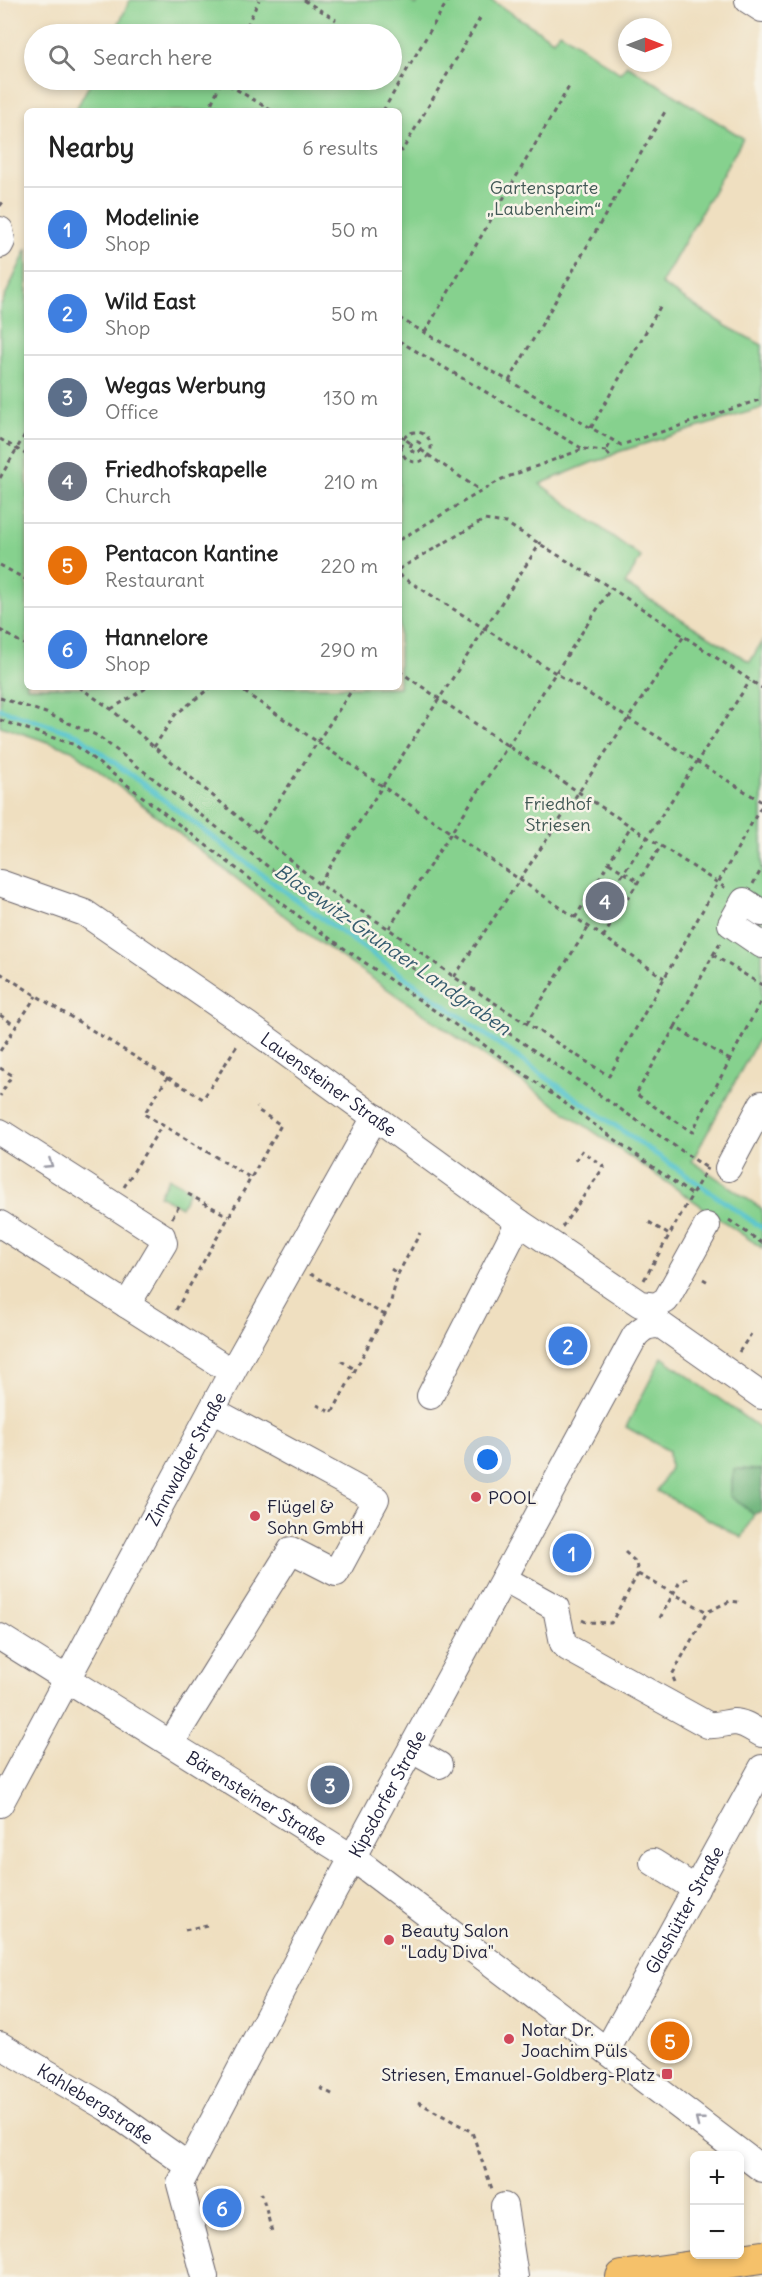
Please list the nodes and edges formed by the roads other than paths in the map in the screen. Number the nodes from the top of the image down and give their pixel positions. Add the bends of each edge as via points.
1 (748, 0) edge
2 (762, 9) edge
3 (0, 230) edge
4 (0, 245) edge
5 (0, 883) edge
6 (753, 907) edge
7 (762, 945) edge
8 (762, 1104) edge
9 (375, 1117) junction
10 (0, 1132) edge
11 (717, 1168) road end
12 (519, 1222) junction
13 (0, 1224) edge
14 (707, 1226) road end
15 (127, 1305) junction
16 (643, 1310) junction
17 (232, 1372) junction
18 (430, 1396) dead end
19 (762, 1396) edge
20 (212, 1410) junction
21 (504, 1579) junction
22 (0, 1637) edge
23 (66, 1678) junction
24 (762, 1734) edge
25 (171, 1743) junction
26 (412, 1750) junction
27 (439, 1765) dead end
28 (762, 1768) edge
29 (0, 1804) edge
30 (352, 1858) junction
31 (653, 1862) dead end
32 (696, 1888) junction
33 (0, 2045) edge
34 (607, 2050) junction
35 (189, 2166) junction
36 (762, 2169) edge
37 (498, 2201) road end
38 (762, 2257) edge
39 (735, 2269) edge
40 (205, 2277) edge
41 (515, 2277) edge
42 (622, 2277) edge

1 - 2 street
3 - 4 street
5 - 9 street, Lauensteiner Straße via 85,913
6 - 7 street via 730,924
8 - 11 street
9 - 12 street, Lauensteiner Straße
9 - 17 street, Zinnwalder Straße
10 -> 15 street via 162,1236 164,1243
12 - 16 street, Lauensteiner Straße
12 - 18 street
13 - 15 street
14 - 16 street, Kipsdorfer Straße via 666,1300
15 - 17 street
16 - 19 street, Lauensteiner Straße
16 - 21 street, Kipsdorfer Straße via 642,1328
17 - 20 street, Zinnwalder Straße
20 - 23 street, Zinnwalder Straße
20 - 25 street via 376,1499 336,1573 291,1551
21 - 24 street via 556,1608 563,1643 568,1648 708,1725 735,1722
21 - 26 street, Kipsdorfer Straße
22 - 23 street, Bärensteiner Straße
23 - 25 street, Bärensteiner Straße
23 - 29 street, Zinnwalder Straße
25 - 30 street, Bärensteiner Straße
26 - 27 street
26 - 30 street, Kipsdorfer Straße
28 - 32 street, Glashütter Straße
30 - 34 street, Bärensteiner Straße
30 - 35 street, Kipsdorfer Straße
31 - 32 street
32 - 34 street, Glashütter Straße
33 - 35 street, Kahlebergstraße via 108,2108
36 -> 34 street, Bärensteiner Straße
35 - 40 street, Kipsdorfer Straße via 180,2184
37 - 41 street
38 - 39 main road
39 - 42 main road

